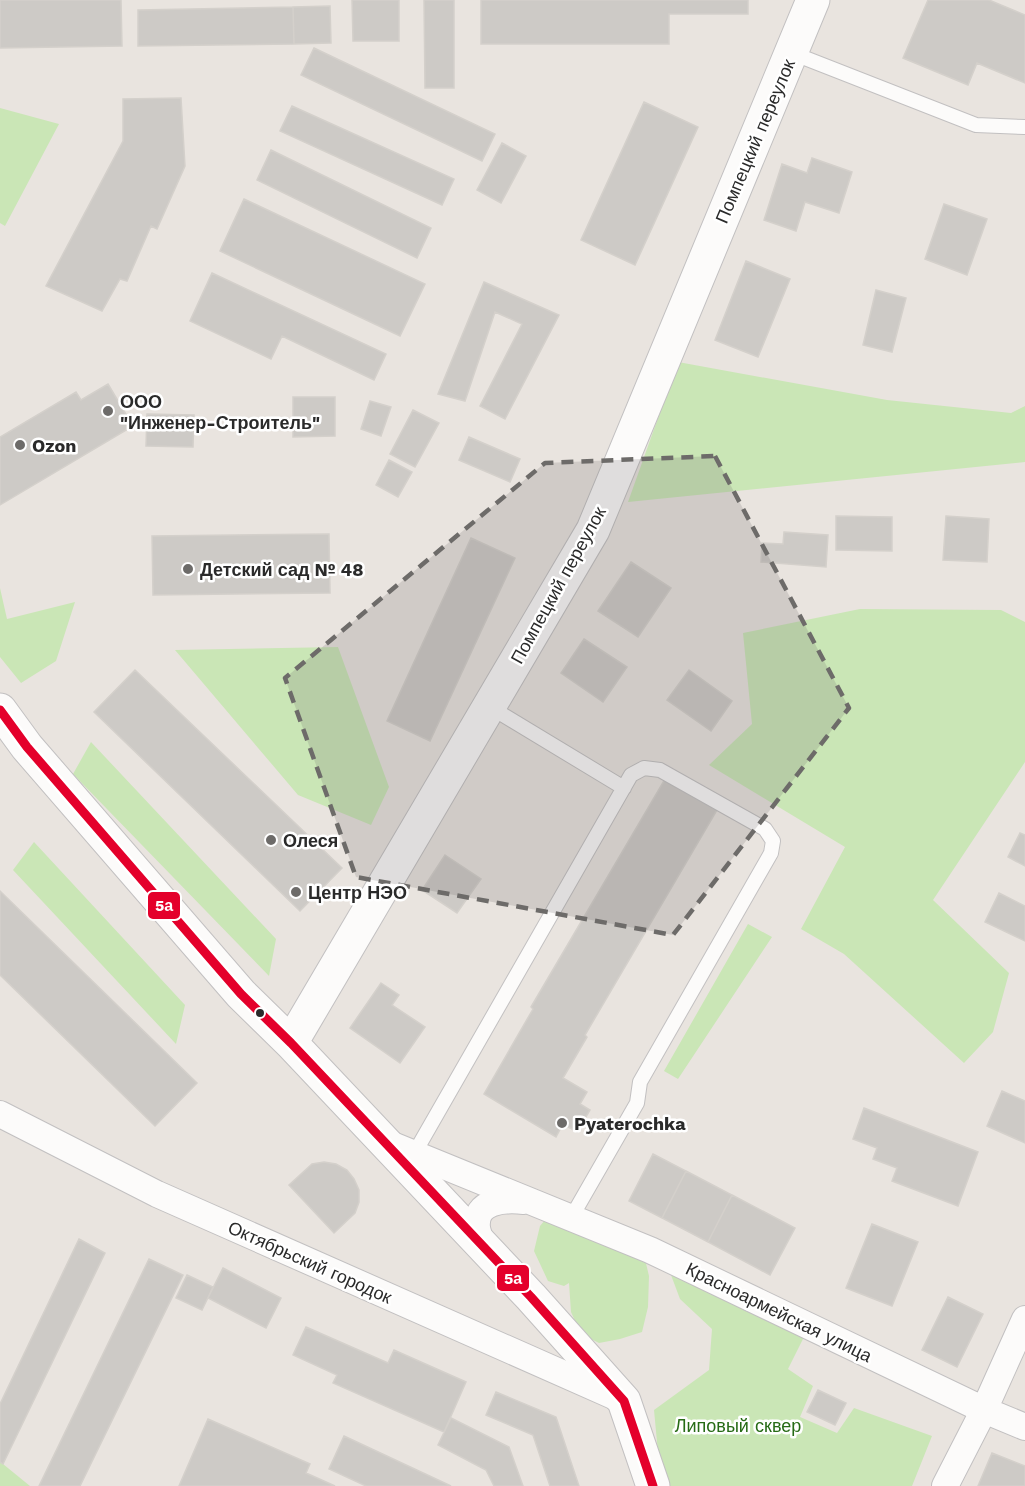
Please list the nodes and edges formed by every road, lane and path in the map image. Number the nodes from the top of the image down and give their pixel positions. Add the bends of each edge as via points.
1 (813, 0) edge
2 (792, 54) junction
3 (1025, 127) edge
4 (489, 706) junction
5 (0, 710) edge
6 (624, 788) junction
7 (291, 1043) junction
8 (0, 1114) edge
9 (384, 1142) junction
10 (414, 1154) junction
11 (530, 1201) junction
12 (571, 1218) junction
13 (483, 1246) junction
14 (1025, 1319) edge
15 (624, 1401) junction
16 (984, 1410) junction
17 (1025, 1427) edge
18 (653, 1486) edge
19 (945, 1486) edge

1 - 2 street, Помпецкий переулок
2 - 3 lane via 976,125
2 - 4 street, Помпецкий переулок via 593,530
4 - 6 lane
4 - 7 street, Помпецкий переулок
5 - 7 street, Красноармейская улица via 27,747 241,994
6 - 10 lane
6 - 12 lane via 631,775 644,768 660,770 765,830 773,841 771,853 640,1082 637,1103
7 - 9 street, Красноармейская улица
8 - 15 street, Октябрьский городок via 157,1194
9 - 10 street, Красноармейская улица
9 - 13 street, Красноармейская улица
10 - 11 street, Красноармейская улица
11 - 12 street, Красноармейская улица
11 - 13 street, Красноармейская улица via 505,1199 489,1204 480,1214 477,1227
12 - 16 street, Красноармейская улица via 650,1250
13 - 15 street, Красноармейская улица
14 - 16 street
15 - 18 street, Красноармейская улица
16 - 17 street, Красноармейская улица
16 - 19 street

